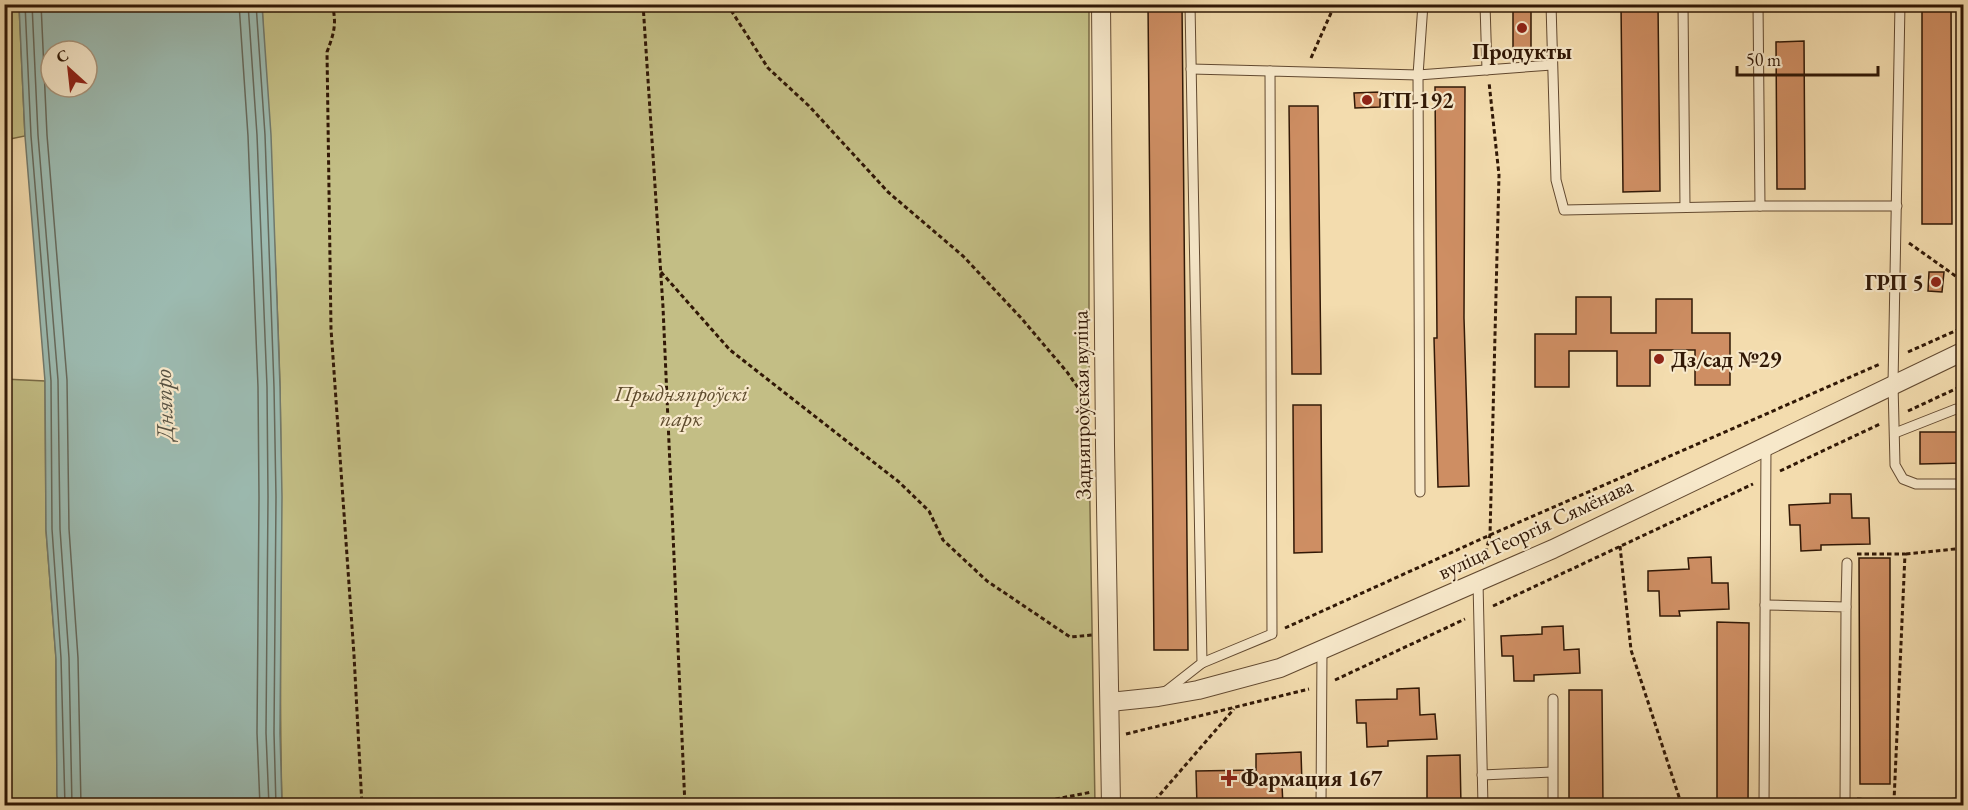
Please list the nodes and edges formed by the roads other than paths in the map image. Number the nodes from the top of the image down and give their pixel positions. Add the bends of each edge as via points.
1 (1101, 4) edge
2 (1190, 4) edge
3 (1423, 4) edge
4 (1485, 4) edge
5 (1551, 4) edge
6 (1683, 4) edge
7 (1758, 4) edge
8 (1900, 4) edge
9 (1551, 65) junction
10 (1191, 69) junction
11 (1487, 70) junction
12 (1270, 71) junction
13 (1418, 75) junction
14 (1760, 206) junction
15 (1897, 206) junction
16 (1685, 207) junction
17 (1964, 351) edge
18 (1893, 384) junction
19 (1964, 410) edge
20 (1894, 433) junction
21 (1766, 445) junction
22 (1964, 484) edge
23 (1420, 492) dead end
24 (1847, 563) road end
25 (1478, 582) junction
26 (1765, 605) junction
27 (1846, 607) junction
28 (1322, 650) junction
29 (1202, 663) junction
30 (1158, 697) junction
31 (1553, 699) dead end
32 (1110, 702) junction
33 (1552, 772) junction
34 (1482, 776) junction
35 (1111, 797) edge
36 (1845, 802) edge
37 (1321, 806) edge
38 (1483, 806) edge
39 (1553, 806) edge
40 (1764, 806) edge

1 - 32 street, Задняпроўская вуліца
2 - 10 lane
3 - 13 lane
4 - 11 lane
5 - 9 lane
6 - 16 lane
7 - 14 lane
8 - 15 lane
9 - 11 lane
9 - 16 lane via 1556,180 1564,210
10 - 12 lane
10 - 29 lane
11 - 13 lane
12 - 13 lane
12 - 29 lane via 1272,634
13 - 23 lane
14 - 15 lane
14 - 16 lane
15 - 18 lane
17 - 18 street, вуліца Георгія Сямёнава
18 - 20 lane
18 - 21 street, вуліца Георгія Сямёнава
19 - 20 lane via 1956,409
20 - 22 lane via 1895,465 1902,479 1916,484
21 - 25 street, вуліца Георгія Сямёнава
21 - 26 lane
24 - 27 lane
25 - 28 street, вуліца Георгія Сямёнава
25 - 34 lane
26 - 27 lane
26 - 40 lane
27 - 36 lane
28 - 30 street, вуліца Георгія Сямёнава via 1280,668
28 - 37 lane
29 - 30 lane
30 - 32 street, вуліца Георгія Сямёнава
31 - 33 lane
32 - 35 street, Задняпроўская вуліца
33 - 34 lane
33 - 39 lane
34 - 38 lane

